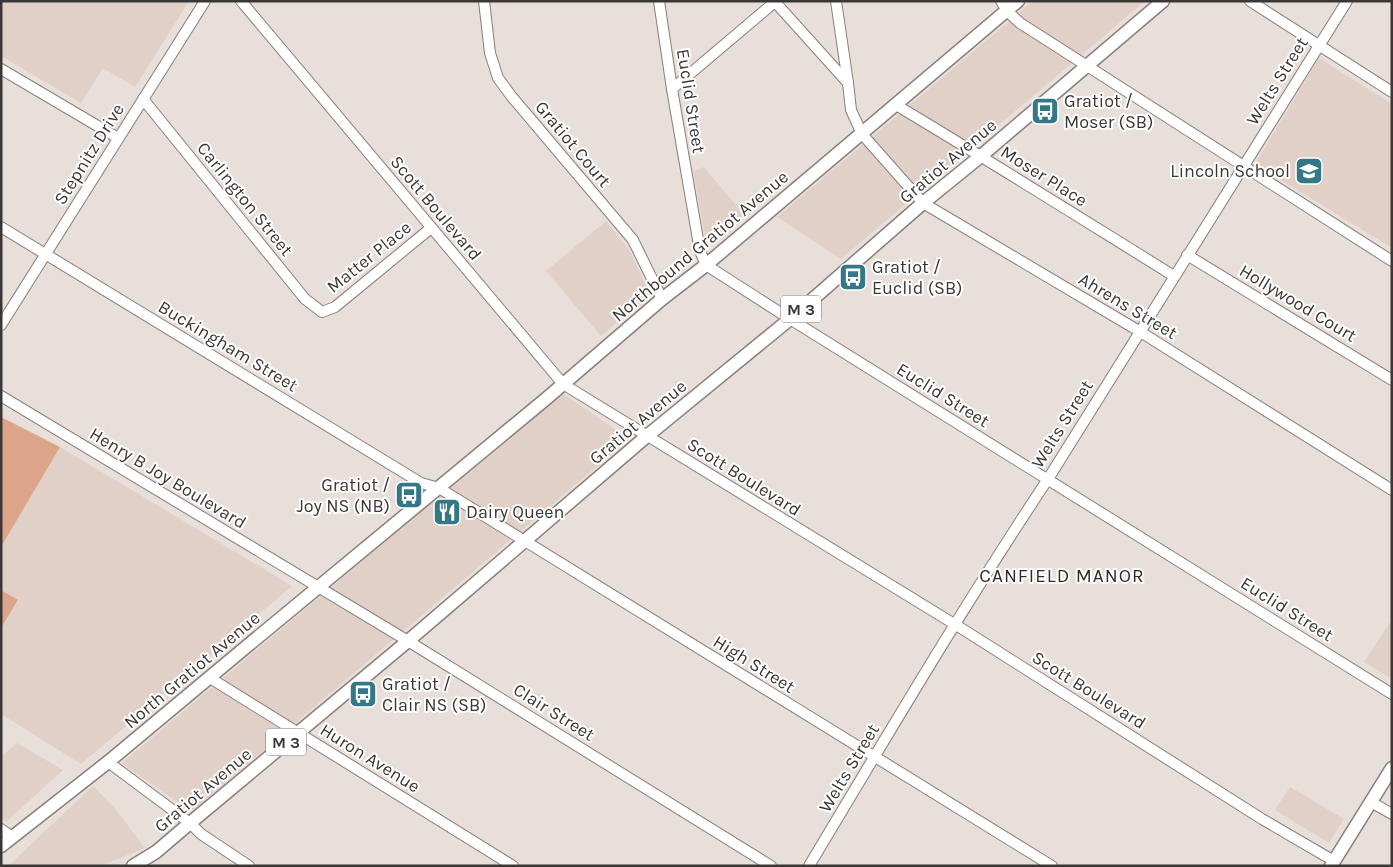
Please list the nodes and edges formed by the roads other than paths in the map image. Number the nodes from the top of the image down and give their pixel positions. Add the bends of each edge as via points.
1 (205, 1) edge
2 (484, 1) edge
3 (659, 1) edge
4 (836, 1) edge
5 (1018, 1) edge
6 (1164, 1) edge
7 (1250, 1) edge
8 (1346, 1) edge
9 (245, 2) edge
10 (776, 2) edge
11 (1004, 6) edge
12 (1319, 46) junction
13 (1087, 66) junction
14 (1, 69) edge
15 (848, 83) junction
16 (672, 89) junction
17 (1392, 92) edge
18 (142, 99) junction
19 (896, 105) junction
20 (862, 134) junction
21 (118, 138) junction
22 (981, 156) junction
23 (1242, 167) junction
24 (923, 203) junction
25 (1, 227) edge
26 (431, 228) junction
27 (45, 254) junction
28 (1187, 255) junction
29 (1392, 262) edge
30 (706, 265) junction
31 (1174, 276) junction
32 (662, 299) junction
33 (327, 310) joint
34 (790, 319) junction
35 (1, 325) edge
36 (1140, 332) junction
37 (1392, 380) edge
38 (563, 384) junction
39 (1, 396) edge
40 (647, 436) junction
41 (1048, 479) junction
42 (439, 488) junction
43 (1392, 490) edge
44 (403, 518) joint
45 (524, 540) junction
46 (319, 587) junction
47 (954, 624) junction
48 (408, 641) junction
49 (210, 678) junction
50 (1392, 694) edge
51 (298, 733) junction
52 (875, 756) junction
53 (108, 762) junction
54 (1392, 768) edge
55 (1371, 802) junction
56 (1392, 814) edge
57 (190, 823) junction
58 (1, 829) edge
59 (12, 837) junction
60 (1, 846) edge
61 (1332, 863) edge
62 (133, 866) edge
63 (249, 866) edge
64 (513, 866) edge
65 (771, 866) edge
66 (809, 866) edge
67 (1052, 866) edge

1 - 18 street, Stepnitz Drive
2 - 32 street, Gratiot Court via 490,53 498,78 633,240
3 - 16 street, Euclid Street
4 - 15 street, Ahrens Street
5 - 11 main road, Northbound Gratiot Avenue
6 - 13 main road, Gratiot Avenue / M 3
7 - 12 street
8 - 12 street, Welts Street
9 - 26 street, Scott Boulevard
10 - 15 street
10 - 16 street
11 - 13 street via 1020,24
11 - 19 main road, Northbound Gratiot Avenue
12 - 17 street
12 - 23 street, Welts Street
13 - 22 main road, Gratiot Avenue / M 3
13 - 23 street
14 - 21 street
15 - 20 street, Ahrens Street via 851,110
16 - 30 street, Euclid Street via 700,251
18 - 21 street, Stepnitz Drive
18 - 33 street, Carlington Street via 305,299 322,312
19 - 20 main road, Northbound Gratiot Avenue
19 - 22 street, Moser Place
20 - 24 street, Ahrens Street
20 - 30 main road, Northbound Gratiot Avenue
21 - 27 street, Stepnitz Drive
22 - 24 main road, Gratiot Avenue / M 3
22 - 31 street, Moser Place
23 - 28 street, Welts Street
23 - 29 street
24 - 34 main road, Gratiot Avenue / M 3
24 - 36 street, Ahrens Street
25 - 27 street, Buckingham Street
26 - 33 street, Matter Place
26 - 38 street, Scott Boulevard
27 - 35 street, Stepnitz Drive
27 - 42 street, Buckingham Street via 421,483
28 - 31 street, Welts Street
28 - 37 street, Hollywood Court
30 - 32 main road, Northbound Gratiot Avenue
30 - 34 street, Euclid Street
31 - 36 street, Welts Street
32 - 38 main road, Northbound Gratiot Avenue
34 - 40 main road, Gratiot Avenue / M 3
34 - 41 street, Euclid Street
36 - 41 street, Welts Street
36 - 43 street, Ahrens Street
38 - 40 street, Scott Boulevard
38 - 42 main road, Northbound Gratiot Avenue
39 - 46 street, Henry B Joy Boulevard
40 - 45 main road, Gratiot Avenue / M 3
40 - 47 street, Scott Boulevard
41 - 47 street, Welts Street
41 - 50 street, Euclid Street
42 - 44 main road, Northbound Gratiot Avenue
42 - 45 street, High Street
44 - 46 main road, North Gratiot Avenue
45 - 48 main road, Gratiot Avenue / M 3
45 - 52 street, High Street
46 - 48 street, Clair Street
46 - 49 main road, North Gratiot Avenue
47 - 52 street, Welts Street
47 - 61 street, Scott Boulevard
48 - 51 main road, Gratiot Avenue / M 3
48 - 65 street, Clair Street
49 - 51 street, Huron Avenue
49 - 53 main road, North Gratiot Avenue
51 - 57 main road, Gratiot Avenue / M 3
51 - 64 street, Huron Avenue
52 - 66 street, Welts Street
52 - 67 street, High Street
53 - 57 street
53 - 59 main road, North Gratiot Avenue
54 - 55 main road
55 - 56 street
55 - 61 main road
57 - 62 main road, Gratiot Avenue / M 3 via 156,852
57 - 63 street
58 - 59 street
59 - 60 main road, North Gratiot Avenue

